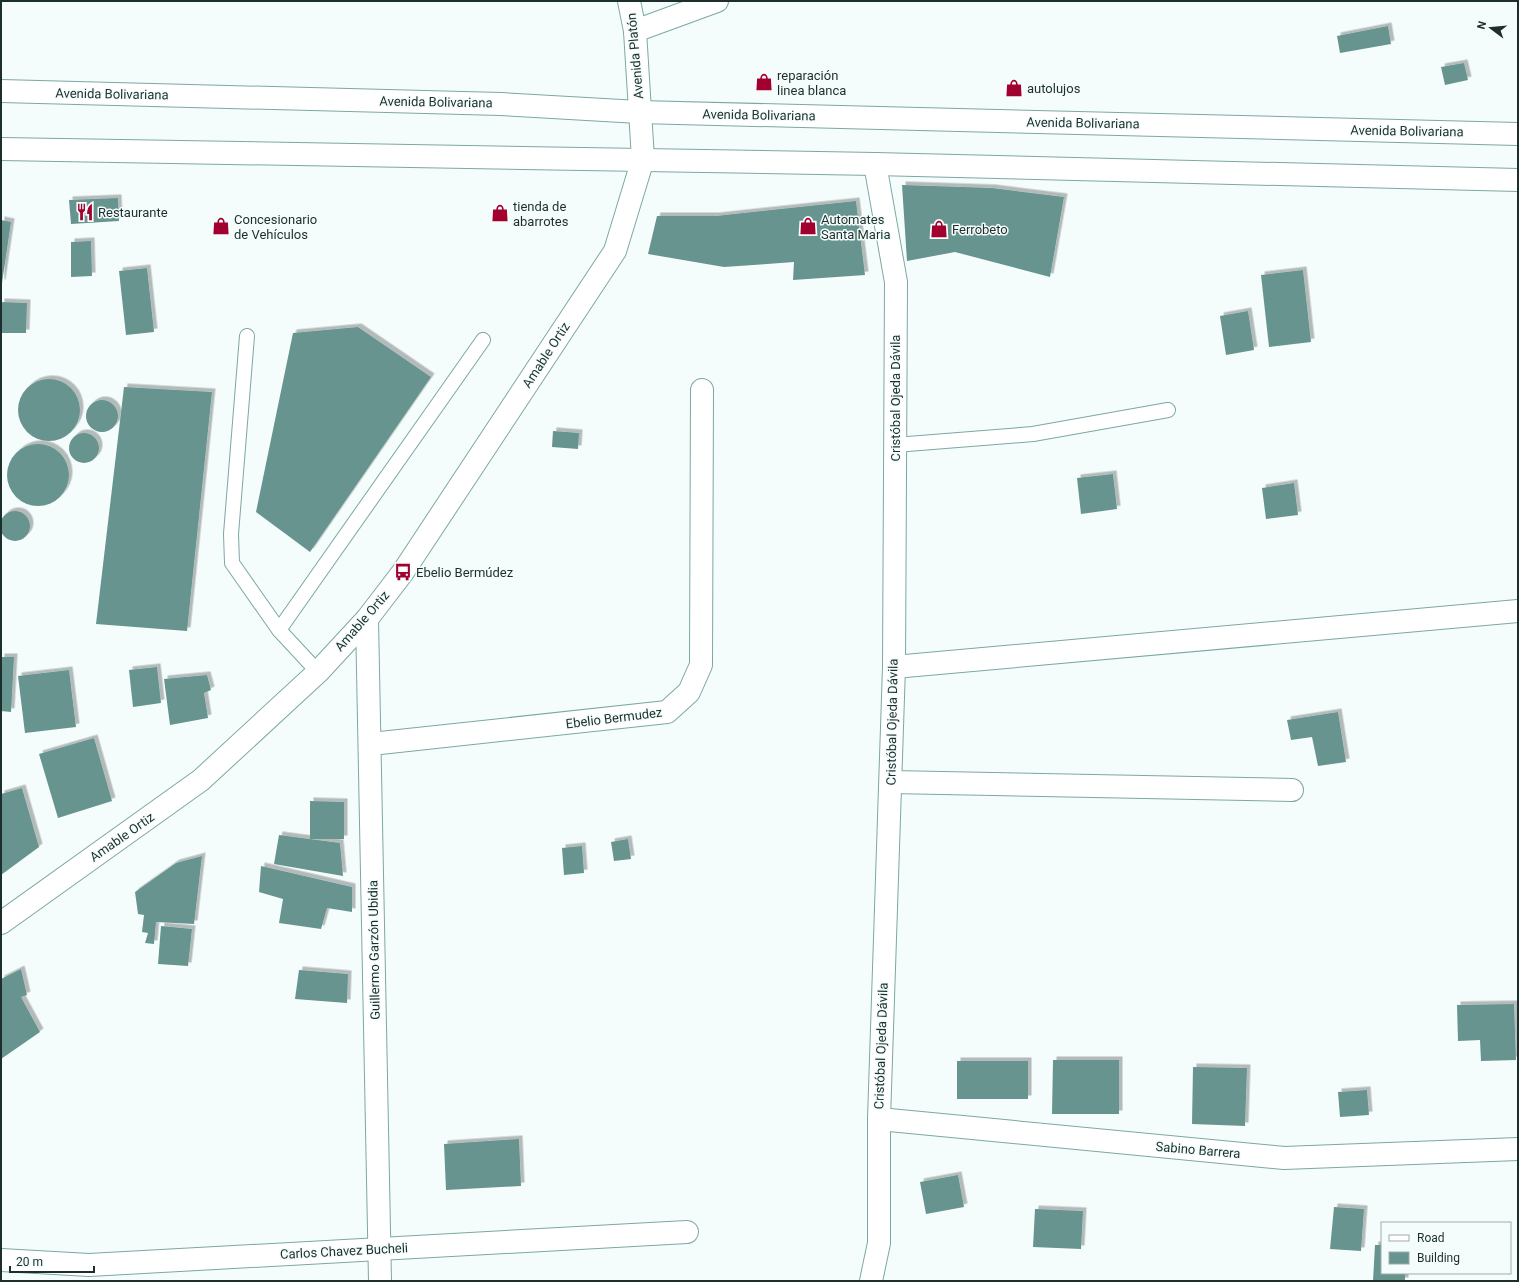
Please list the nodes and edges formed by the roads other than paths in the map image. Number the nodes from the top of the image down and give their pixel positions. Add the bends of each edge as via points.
1 (629, 1) edge
2 (717, 1) edge
3 (635, 31) junction
4 (1, 92) edge
5 (640, 112) junction
6 (1518, 134) edge
7 (1, 149) edge
8 (643, 159) junction
9 (875, 164) junction
10 (1518, 180) edge
11 (247, 336) dead end
12 (483, 340) dead end
13 (702, 390) dead end
14 (1168, 410) dead end
15 (895, 445) junction
16 (1518, 611) edge
17 (368, 619) junction
18 (279, 630) junction
19 (894, 667) junction
20 (318, 672) junction
21 (371, 744) junction
22 (891, 782) junction
23 (1292, 790) dead end
24 (1, 923) edge
25 (879, 1119) junction
26 (1518, 1149) edge
27 (686, 1232) dead end
28 (379, 1248) junction
29 (1, 1260) edge
30 (380, 1281) edge
31 (871, 1281) edge

1 - 3 main road, Avenida Platón
2 - 3 main road
3 - 5 main road, Avenida Platón
4 - 5 main road, Avenida Bolivariana via 501,104
5 - 6 main road, Avenida Bolivariana
5 - 8 main road, Amable Ortiz
7 - 8 main road
8 - 9 main road
8 - 17 main road, Amable Ortiz via 614,251 403,572
9 - 10 main road
9 - 15 main road, Cristóbal Ojeda Dávila via 896,282
11 - 18 lane via 231,534 232,563
12 - 18 lane
13 - 21 main road, Ebelio Bermudez via 701,665 689,692 667,712
14 - 15 lane via 1033,434
15 - 19 main road, Cristóbal Ojeda Dávila
16 - 19 main road
17 - 20 main road, Amable Ortiz
17 - 21 main road, Guillermo Garzón Ubidia
18 - 20 lane
19 - 22 main road, Cristóbal Ojeda Dávila
20 - 24 main road, Amable Ortiz via 201,780
21 - 28 main road, Guillermo Garzón Ubidia
22 - 23 main road
22 - 25 main road, Cristóbal Ojeda Dávila
25 - 26 main road, Sabino Barrera via 1284,1158
25 - 31 main road, Cristóbal Ojeda Dávila via 879,1243
27 - 28 main road, Carlos Chavez Bucheli
28 - 29 main road, Carlos Chavez Bucheli via 89,1265
28 - 30 main road, Guillermo Garzón Ubidia

